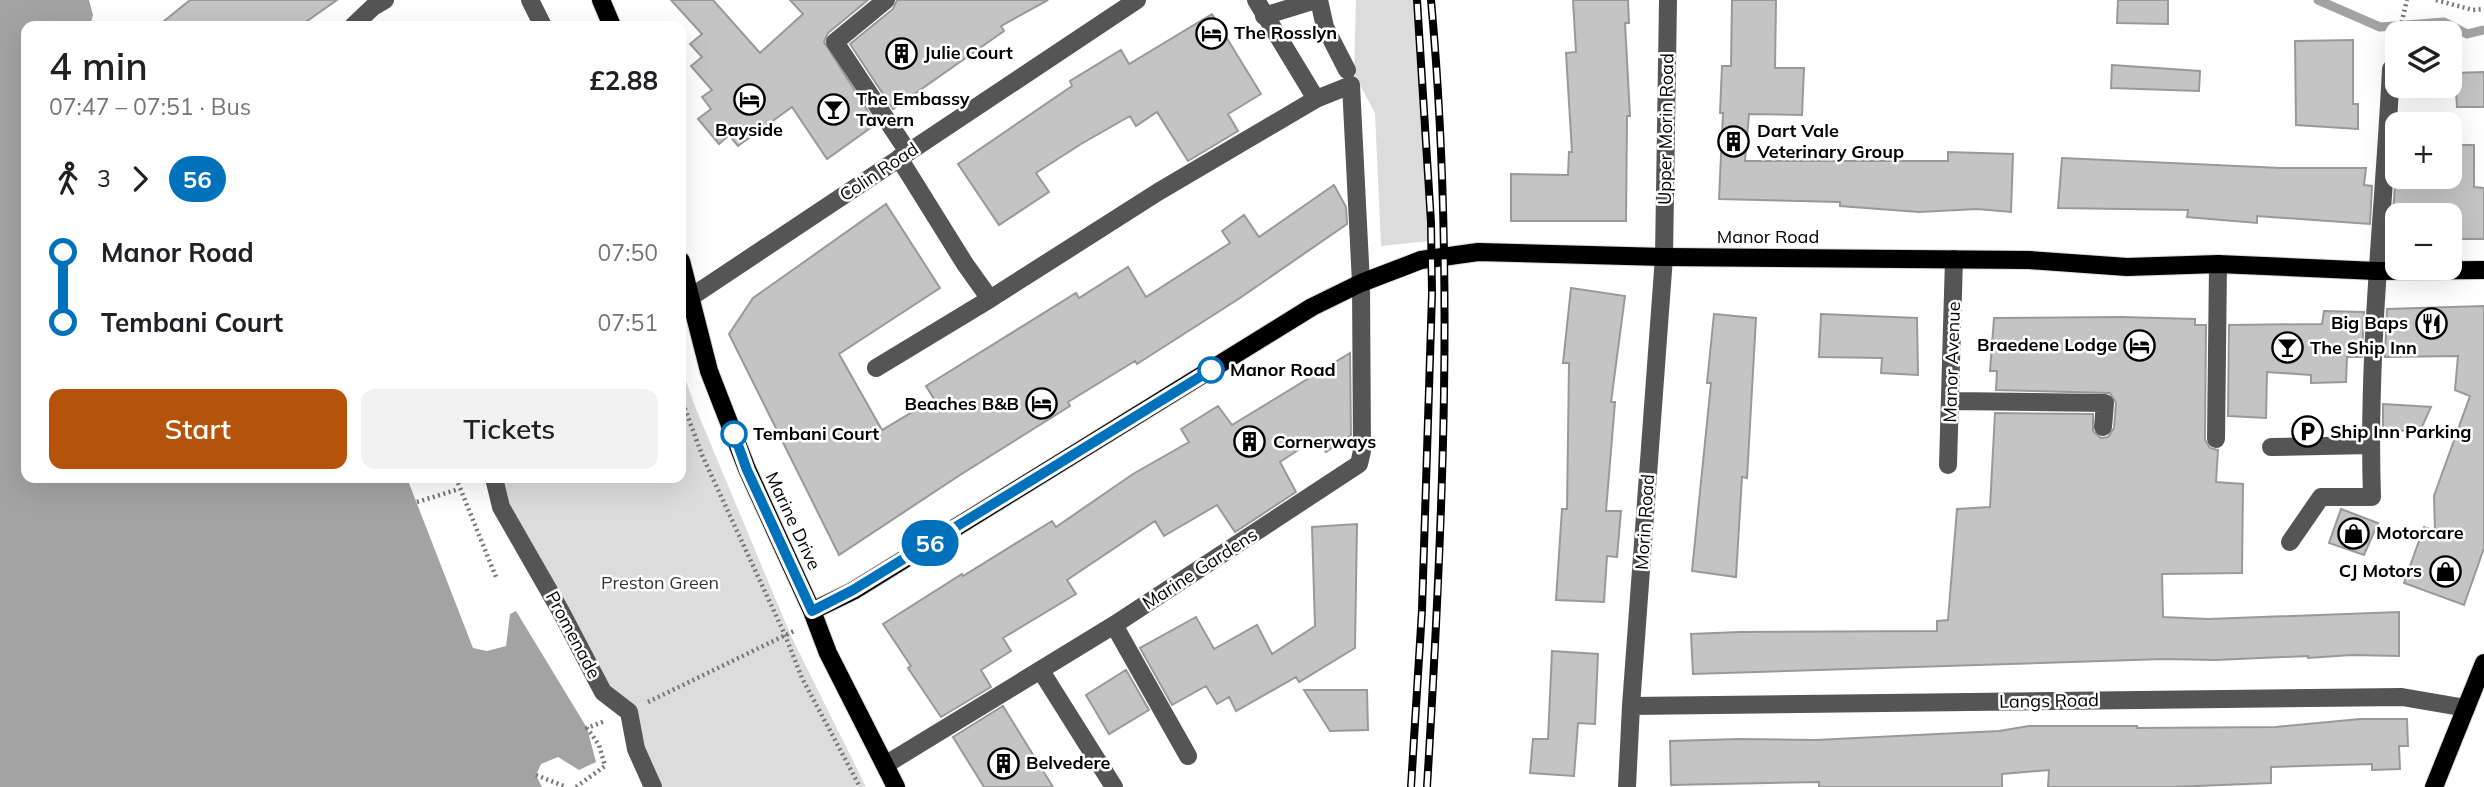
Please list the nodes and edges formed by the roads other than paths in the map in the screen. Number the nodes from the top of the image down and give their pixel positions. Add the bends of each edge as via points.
1 (385, 0) edge
2 (530, 0) edge
3 (601, 0) edge
4 (886, 0) edge
5 (1137, 0) edge
6 (1318, 0) edge
7 (1668, 0) edge
8 (1260, 8) edge
9 (358, 21) edge
10 (540, 21) edge
11 (610, 21) edge
12 (1347, 69) dead end
13 (2388, 98) edge
14 (1316, 99) junction
15 (904, 155) junction
16 (1664, 257) junction
17 (1954, 259) junction
18 (2218, 264) junction
19 (2484, 270) edge
20 (2376, 271) junction
21 (686, 279) edge
22 (1361, 283) junction
23 (691, 297) junction
24 (990, 299) junction
25 (876, 368) dead end
26 (1951, 401) junction
27 (2103, 427) dead end
28 (2216, 439) dead end
29 (2371, 445) junction
30 (2271, 447) dead end
31 (1948, 465) dead end
32 (495, 483) edge
33 (2290, 542) dead end
34 (812, 611) junction
35 (1114, 625) junction
36 (2484, 663) edge
37 (1041, 671) junction
38 (1631, 706) junction
39 (2466, 708) junction
40 (1188, 756) dead end
41 (885, 765) junction
42 (653, 787) edge
43 (896, 787) edge
44 (1114, 787) edge
45 (1627, 787) edge
46 (2434, 787) edge

1 - 9 street
2 - 10 street
3 - 11 main road
4 - 15 street via 835,42
5 - 15 street, Colin Road
6 - 8 street
6 - 12 street via 1325,27
7 - 16 street, Upper Morin Road
8 - 14 street
13 - 20 street
14 - 22 street via 1351,85
14 - 24 street
15 - 23 street, Colin Road
15 - 24 street via 965,264
16 - 17 main road, Manor Road
16 - 22 main road, Manor Road via 1478,252 1421,260
16 - 38 street, Morin Road
17 - 18 main road, Manor Road via 2127,267
17 - 26 street, Manor Avenue
18 - 20 main road, Manor Road
18 - 28 street
19 - 20 main road, Manor Road
20 - 29 street
21 - 23 main road, Marine Drive
22 - 34 main road, Manor Road via 1312,307
22 - 35 street, Marine Gardens via 1359,464
23 - 34 main road, Marine Drive via 709,371 747,470
24 - 25 street
26 - 27 street via 2105,403
26 - 31 street, Manor Avenue
29 - 30 street
29 - 33 street via 2372,497 2321,496
32 - 42 street, Promenade via 501,508 603,692 629,712 636,749
34 - 41 main road, Marine Drive via 828,653
35 - 37 street, Marine Gardens
35 - 40 street
36 - 39 main road
37 - 41 street, Marine Gardens
37 - 44 street
38 - 39 street, Langs Road via 2402,696
38 - 45 street, Morin Road
39 - 46 main road
41 - 43 main road, Marine Drive

